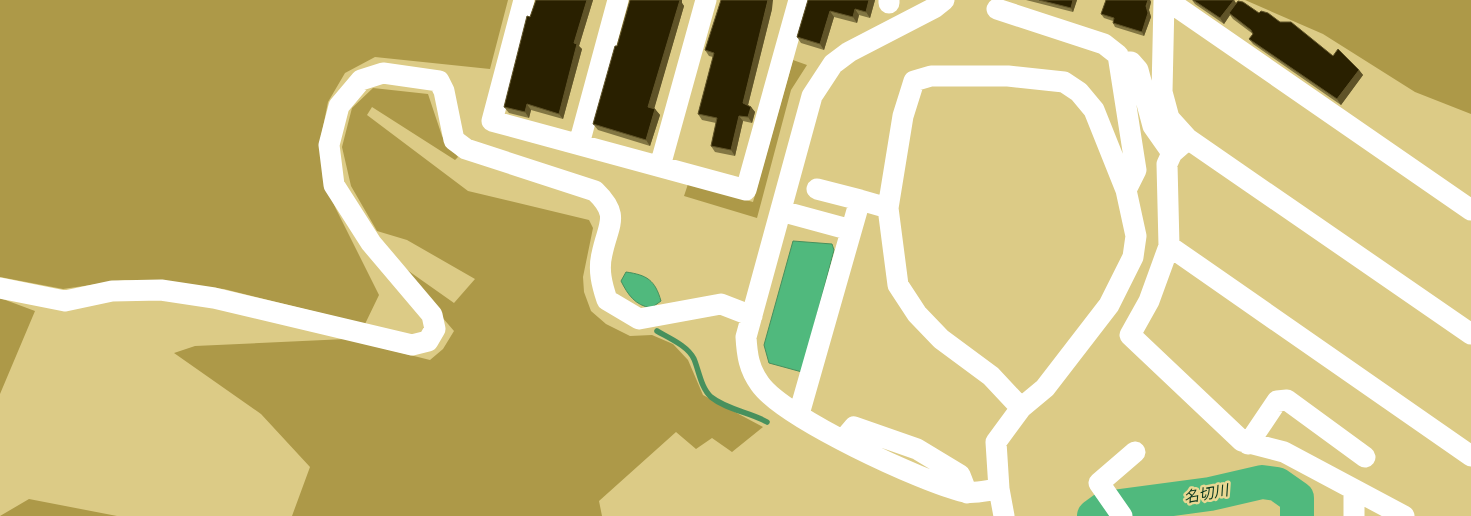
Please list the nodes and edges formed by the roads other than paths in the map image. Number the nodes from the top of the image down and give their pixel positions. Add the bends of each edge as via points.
1 (524, 0) edge
2 (618, 0) edge
3 (706, 0) edge
4 (799, 0) edge
5 (944, 0) edge
6 (1165, 0) edge
7 (997, 9) dead end
8 (1119, 62) junction
9 (579, 144) junction
10 (1180, 146) junction
11 (660, 166) junction
12 (817, 189) dead end
13 (1126, 190) junction
14 (860, 200) junction
15 (888, 208) junction
16 (1471, 210) edge
17 (781, 211) junction
18 (852, 230) junction
19 (1169, 246) junction
20 (0, 288) edge
21 (752, 316) junction
22 (1471, 334) edge
23 (1021, 408) junction
24 (799, 414) junction
25 (1248, 444) junction
26 (1135, 452) dead end
27 (1471, 456) edge
28 (1365, 457) dead end
29 (999, 489) junction
30 (1354, 490) junction
31 (1118, 510) edge
32 (1004, 516) edge
33 (1354, 516) edge
34 (1404, 516) edge

1 - 9 street via 492,121
2 - 9 street
3 - 11 street
4 - 11 street via 746,190
5 - 17 street via 849,52 823,76 812,96
6 - 10 street via 1162,92
6 - 16 street
7 - 8 street via 1104,44 1118,54
8 - 10 street via 1131,62 1138,70 1153,126
8 - 13 street via 1136,170
9 - 11 street
10 - 19 street via 1167,164
10 - 22 street
12 - 14 street
13 - 15 street via 1094,110 1079,92 1064,82 1008,76 931,76 914,80 903,116
13 - 23 street via 1136,236 1133,257 1124,278 1109,305 1045,388
14 - 15 street
14 - 18 street
15 - 23 street via 898,285 941,339 991,376
17 - 18 street
17 - 21 street
18 - 24 street
19 - 25 street via 1149,301 1130,335
19 - 27 street
20 - 21 street via 65,301 112,291 161,290 214,298 412,345 428,341 435,329 432,315 371,242 334,185 329,145 339,106 361,80 383,72 439,81 454,140 466,149 596,191 608,203 611,220 601,256 601,280 607,300 639,319 721,304
21 - 24 street via 746,337 752,373 775,399
23 - 29 street via 996,442
24 - 29 street via 843,440 943,486 967,492
25 - 28 street via 1277,401 1287,400
25 - 30 street via 1284,452
26 - 31 street via 1099,483
29 - 32 street
30 - 33 street
30 - 34 street

